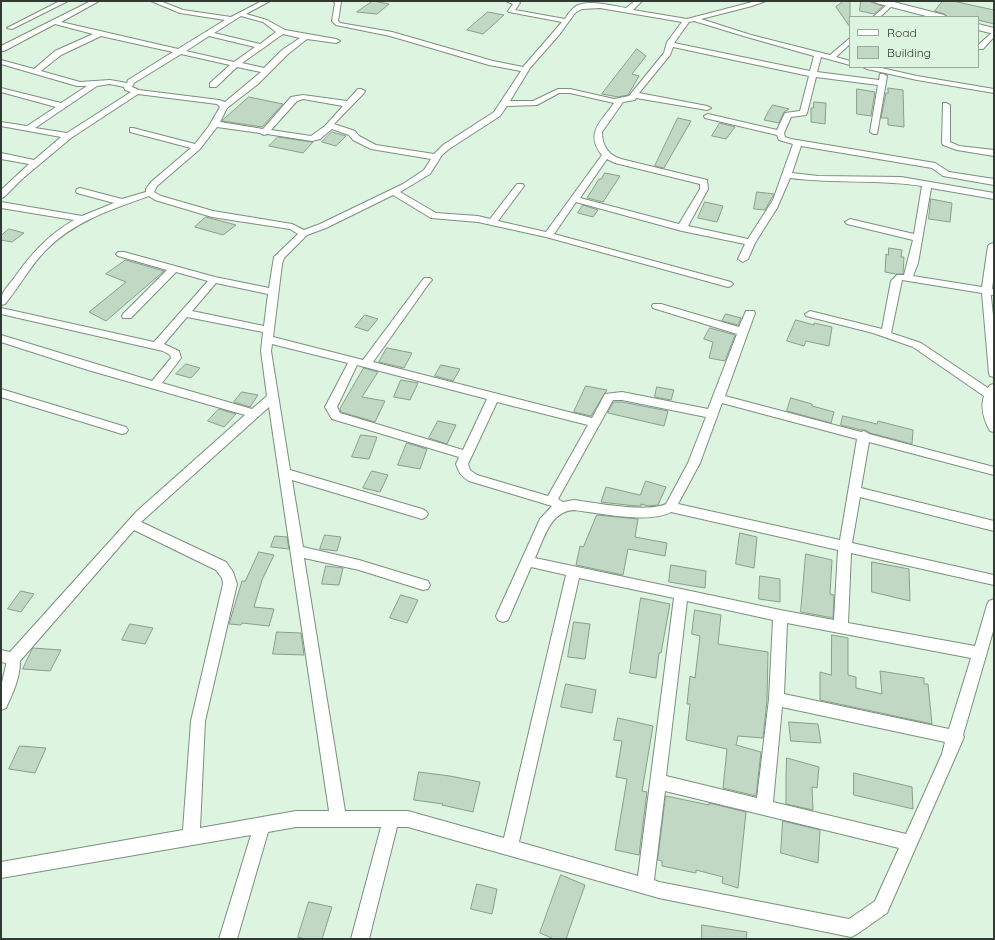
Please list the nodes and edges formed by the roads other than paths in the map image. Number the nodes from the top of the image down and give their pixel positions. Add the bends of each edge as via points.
1 (65, 1) edge
2 (96, 1) edge
3 (154, 1) edge
4 (267, 1) edge
5 (336, 1) edge
6 (509, 1) edge
7 (639, 1) edge
8 (763, 1) edge
9 (880, 1) edge
10 (891, 4) junction
11 (627, 11) junction
12 (877, 16) edge
13 (936, 16) edge
14 (236, 17) junction
15 (691, 20) junction
16 (566, 21) junction
17 (54, 22) junction
18 (979, 27) edge
19 (10, 28) dead end
20 (282, 31) junction
21 (994, 32) edge
22 (100, 34) junction
23 (209, 34) junction
24 (307, 36) junction
25 (336, 41) dead end
26 (849, 41) edge
27 (670, 44) junction
28 (261, 46) junction
29 (980, 47) dead end
30 (1, 49) edge
31 (179, 52) junction
32 (818, 54) junction
33 (831, 58) junction
34 (1, 62) edge
35 (849, 63) edge
36 (236, 64) junction
37 (872, 68) edge
38 (525, 70) junction
39 (36, 71) junction
40 (266, 71) junction
41 (884, 71) junction
42 (812, 74) junction
43 (882, 83) junction
44 (95, 84) junction
45 (213, 85) dead end
46 (128, 86) junction
47 (1, 90) edge
48 (361, 91) dead end
49 (994, 91) edge
50 (137, 92) junction
51 (635, 95) junction
52 (620, 101) junction
53 (348, 104) junction
54 (505, 104) junction
55 (946, 105) dead end
56 (63, 106) junction
57 (224, 107) junction
58 (1, 124) edge
59 (215, 124) junction
60 (330, 126) junction
61 (28, 129) junction
62 (133, 130) dead end
63 (874, 132) dead end
64 (264, 133) junction
65 (780, 133) junction
66 (68, 136) junction
67 (798, 142) junction
68 (197, 147) junction
69 (994, 153) edge
70 (606, 155) junction
71 (1, 156) edge
72 (437, 157) junction
73 (36, 163) junction
74 (786, 175) junction
75 (994, 182) edge
76 (927, 184) junction
77 (520, 186) dead end
78 (80, 190) dead end
79 (394, 192) junction
80 (150, 193) junction
81 (1, 194) edge
82 (994, 196) edge
83 (574, 199) junction
84 (122, 202) junction
85 (1, 205) edge
86 (82, 220) junction
87 (850, 222) dead end
88 (492, 223) junction
89 (682, 228) junction
90 (304, 233) junction
91 (548, 235) junction
92 (918, 238) junction
93 (749, 242) junction
94 (993, 246) dead end
95 (121, 254) dead end
96 (743, 259) dead end
97 (174, 269) junction
98 (908, 278) junction
99 (214, 280) junction
100 (427, 280) dead end
101 (728, 284) dead end
102 (990, 291) edge
103 (274, 292) junction
104 (1, 302) edge
105 (657, 306) dead end
106 (1, 311) edge
107 (185, 313) junction
108 (750, 313) dead end
109 (810, 314) dead end
110 (127, 316) dead end
111 (743, 332) junction
112 (268, 334) junction
113 (886, 334) junction
114 (1, 338) edge
115 (156, 346) junction
116 (354, 361) junction
117 (366, 364) junction
118 (994, 373) edge
119 (155, 385) junction
120 (992, 391) edge
121 (1, 393) edge
122 (494, 396) junction
123 (273, 397) junction
124 (718, 398) junction
125 (255, 414) junction
126 (712, 414) junction
127 (595, 423) junction
128 (994, 428) edge
129 (122, 430) dead end
130 (864, 435) junction
131 (466, 455) junction
132 (994, 471) edge
133 (285, 473) junction
134 (854, 491) junction
135 (551, 501) junction
136 (564, 505) junction
137 (670, 507) junction
138 (422, 514) dead end
139 (133, 524) junction
140 (994, 526) edge
141 (845, 546) junction
142 (297, 552) junction
143 (527, 561) junction
144 (574, 571) junction
145 (994, 580) edge
146 (423, 585) dead end
147 (681, 595) junction
148 (994, 605) edge
149 (503, 616) dead end
150 (780, 616) junction
151 (841, 626) junction
152 (980, 652) junction
153 (7, 657) edge
154 (776, 699) junction
155 (1, 703) edge
156 (956, 736) junction
157 (658, 782) junction
158 (764, 808) junction
159 (338, 819) junction
160 (391, 819) junction
161 (262, 825) junction
162 (191, 838) junction
163 (910, 843) junction
164 (510, 848) junction
165 (1, 870) edge
166 (645, 886) junction
167 (851, 933) edge
168 (228, 939) edge
169 (360, 939) edge

1 - 19 street
2 - 17 street
3 - 14 street via 182,12
4 - 14 street
5 - 38 street via 338,2 335,21 338,24 392,34 483,61
6 - 16 street via 517,3 511,11
7 - 11 street
8 - 15 street
9 - 10 main road
10 - 12 street
10 - 13 main road
11 - 15 street
11 - 16 street via 580,7
14 - 20 street via 265,21
14 - 23 street
15 - 27 street
15 - 32 street
16 - 38 street
17 - 22 street
17 - 30 street
18 - 21 main road
20 - 24 street
20 - 28 street
21 - 29 street
22 - 31 street
22 - 39 street via 58,53
23 - 28 street
23 - 31 street
24 - 25 street
24 - 40 street via 285,52
26 - 33 street
27 - 42 street
27 - 51 street via 667,53
28 - 36 street
31 - 36 street
31 - 46 street
32 - 33 street
32 - 42 street
33 - 35 street
34 - 39 street
36 - 40 street
36 - 45 street
37 - 41 street
38 - 54 street
39 - 44 street via 80,84
40 - 57 street
41 - 43 street
41 - 49 street
42 - 43 street
42 - 65 street via 803,114 788,115
43 - 63 street
44 - 46 street via 110,82
44 - 56 street
46 - 50 street
47 - 56 street
48 - 53 street
50 - 57 street via 219,102
50 - 66 street
51 - 52 street
51 - 65 street via 708,112
52 - 54 street via 558,91 534,103
52 - 70 street via 598,132 597,136
53 - 60 street via 329,124
53 - 64 street via 297,98
54 - 72 street via 497,114 446,147
55 - 69 street via 946,143 957,148
56 - 61 street
57 - 59 street
58 - 61 street
59 - 64 street
59 - 68 street
60 - 64 street via 312,139
60 - 72 street via 352,133 356,138 374,147
61 - 66 street
62 - 68 street
65 - 67 street via 782,138
66 - 73 street
67 - 74 street
67 - 75 street via 935,166 946,174
68 - 80 street via 154,184
70 - 83 street
70 - 89 street via 618,161 704,182 704,189
71 - 73 street
72 - 79 street via 427,172
73 - 81 street
74 - 76 street via 818,179 901,180
74 - 93 street via 777,199
76 - 82 street
76 - 92 street
77 - 88 street
78 - 84 street
79 - 88 street via 434,216 460,217
79 - 90 street
80 - 84 street
80 - 90 street via 158,198 212,214 292,227
83 - 89 street
83 - 91 street
84 - 86 street
85 - 86 street
86 - 104 street via 58,233 40,249
87 - 92 street
88 - 91 street
89 - 93 street
90 - 103 street via 280,257
91 - 101 street
92 - 98 street
93 - 96 street
94 - 102 street
95 - 97 street
97 - 99 street
97 - 110 street
98 - 102 street
98 - 113 street via 900,277 896,281
99 - 103 street
99 - 107 street
100 - 117 street
102 - 118 street via 986,297
103 - 112 street
105 - 111 street
106 - 115 street
107 - 112 street
107 - 115 street
108 - 111 street
109 - 113 street
111 - 124 street
112 - 116 street
112 - 123 street via 266,352
113 - 120 street via 917,345
114 - 119 street
115 - 119 street via 175,353 176,358
116 - 117 street
116 - 131 street via 331,406 336,416
117 - 122 street
119 - 125 street
120 - 128 street via 987,408
121 - 129 street
122 - 127 street
122 - 131 street
123 - 125 street
123 - 133 street
124 - 126 street
124 - 130 street
125 - 139 street
126 - 127 street via 613,396 609,397
126 - 137 street via 694,464
127 - 135 street
130 - 132 street
130 - 134 street
131 - 135 street via 462,464 465,473 473,478
133 - 138 street
133 - 142 street
134 - 140 street
134 - 141 street
135 - 136 street
136 - 137 street via 646,513 661,512
136 - 143 street via 546,519
137 - 141 street
139 - 153 street
139 - 162 street via 222,566 230,584 198,721
141 - 145 street
141 - 151 street
142 - 146 street via 359,565
142 - 159 street
143 - 144 street
143 - 149 street
144 - 147 street
144 - 164 street
147 - 150 street
147 - 157 street
148 - 152 street
150 - 151 street
150 - 154 street
151 - 152 street
152 - 156 street
153 - 155 street via 14,669
154 - 156 street
154 - 158 street
156 - 163 street
157 - 158 street
157 - 166 street
158 - 163 street
159 - 160 street
159 - 161 street via 296,820
160 - 164 street via 408,819
160 - 169 street
161 - 162 street
161 - 168 street
162 - 165 street
163 - 167 street via 881,908
164 - 166 street
166 - 167 street

